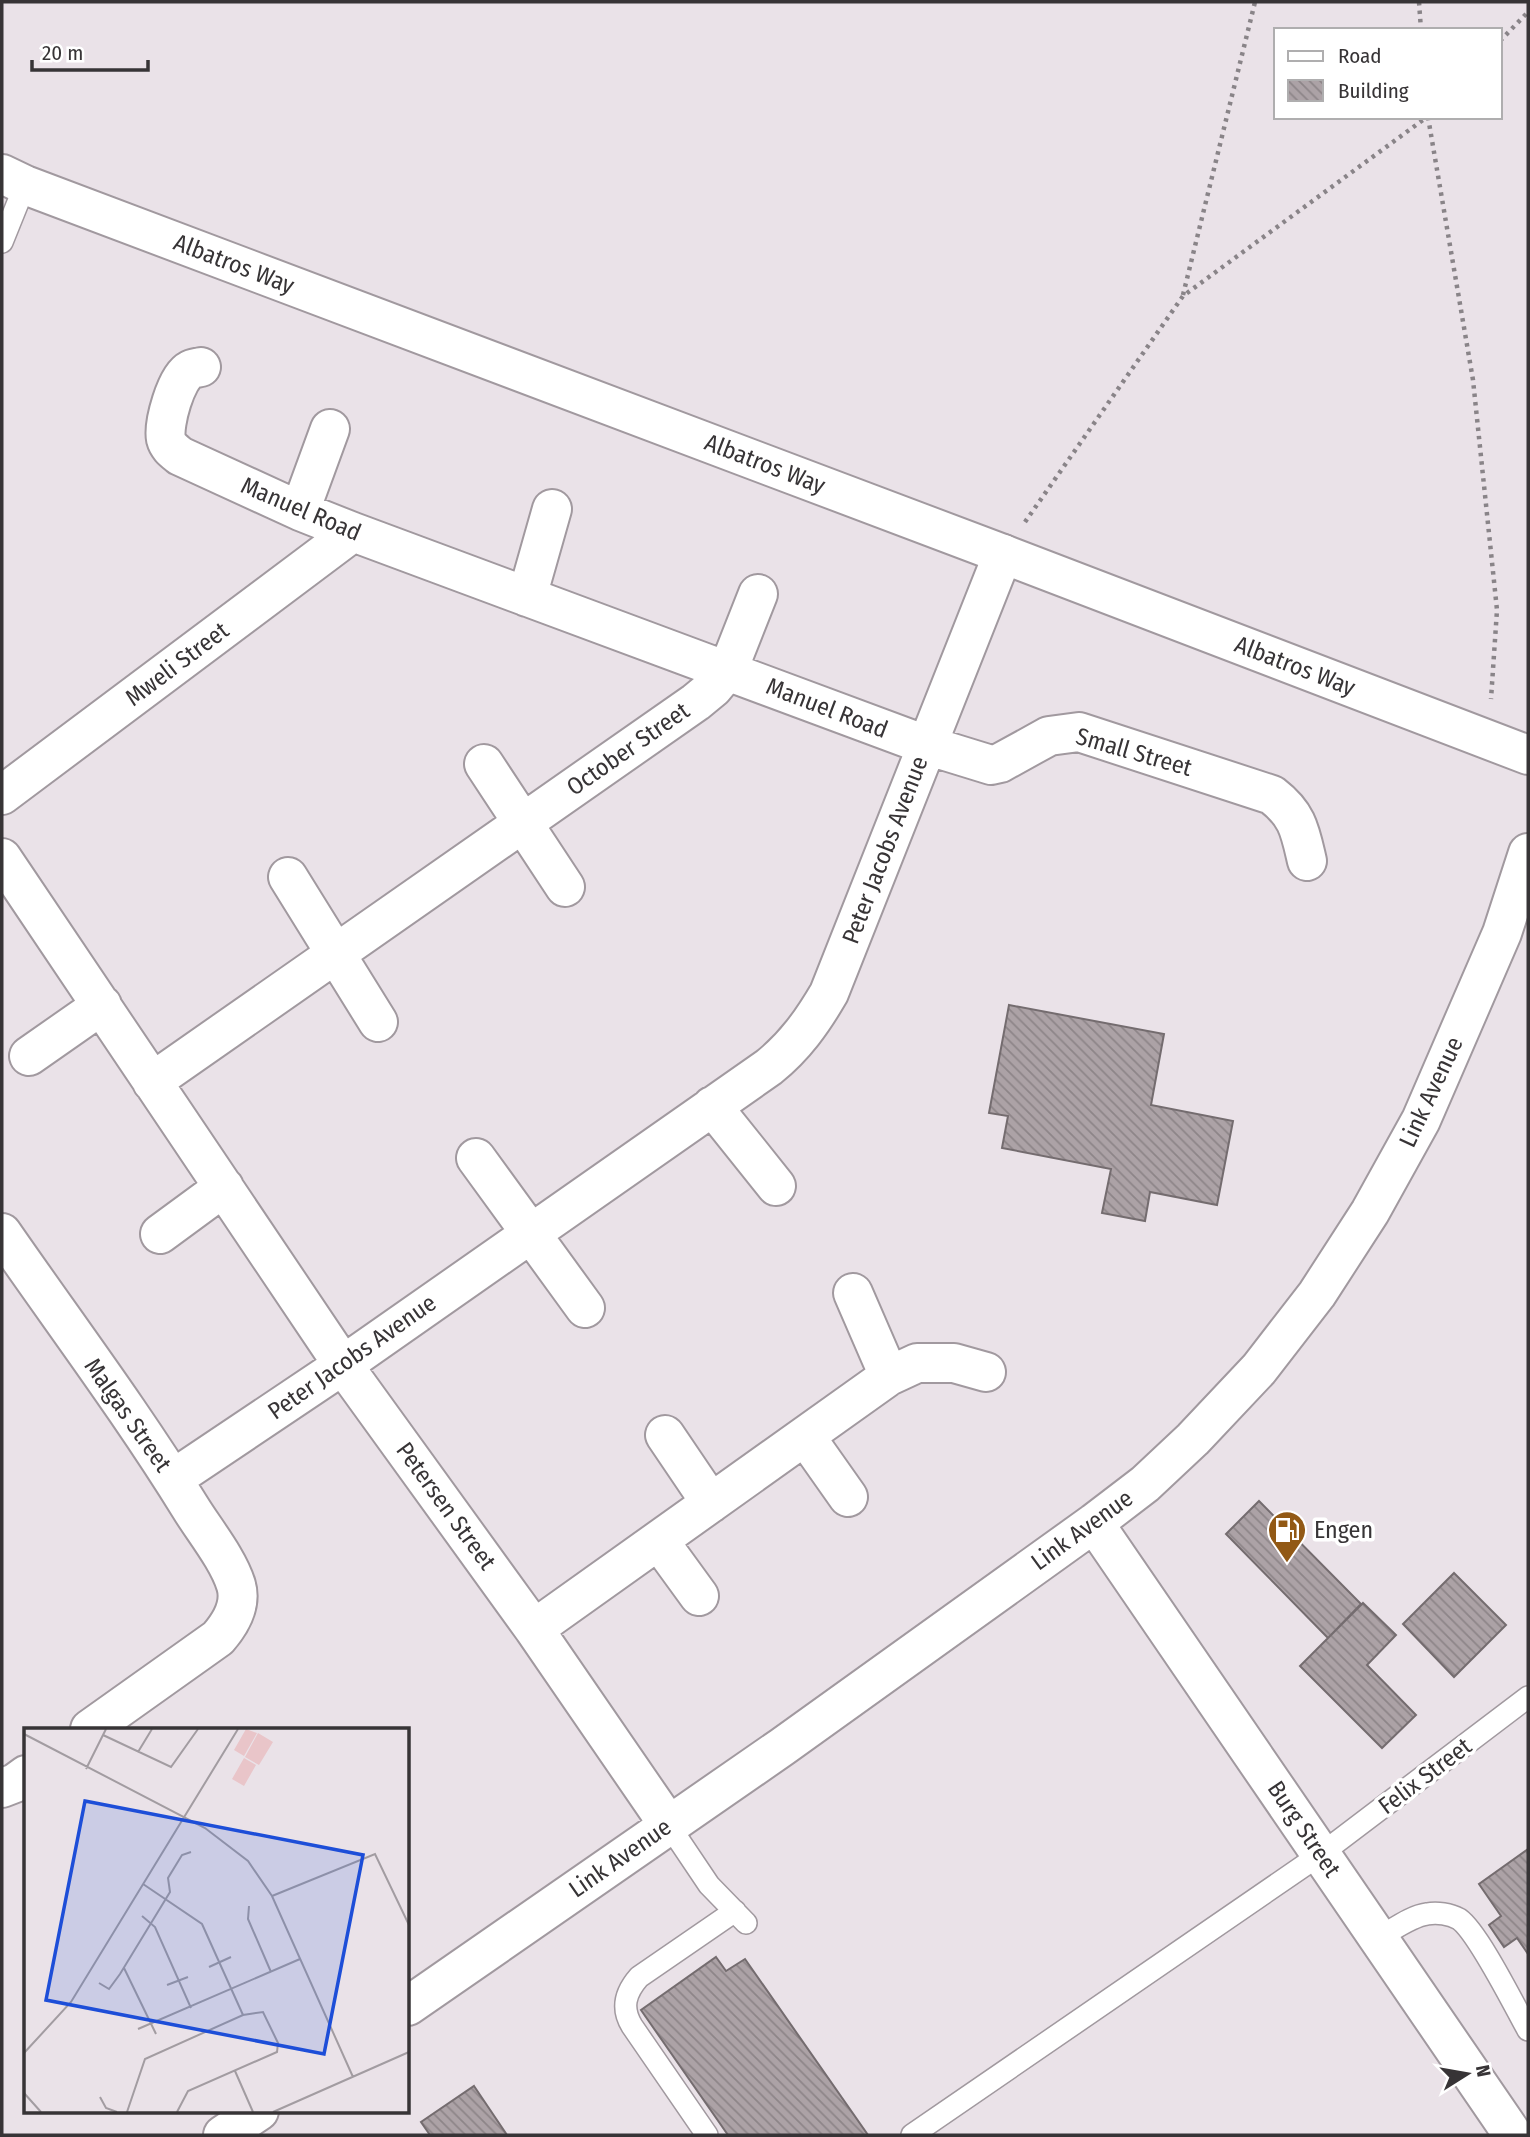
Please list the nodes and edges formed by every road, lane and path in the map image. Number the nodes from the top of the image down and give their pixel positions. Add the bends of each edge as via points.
1 (1255, 2) edge
2 (1419, 2) edge
3 (1528, 12) edge
4 (1421, 28) edge
5 (1502, 39) edge
6 (1424, 119) edge
7 (1427, 119) edge
8 (13, 179) edge
9 (2, 242) edge
10 (1183, 296) junction
11 (201, 367) dead end
12 (330, 429) dead end
13 (552, 509) dead end
14 (300, 512) junction
15 (353, 532) junction
16 (1003, 554) junction
17 (758, 594) dead end
18 (527, 597) junction
19 (728, 670) junction
20 (1488, 740) junction
21 (926, 745) junction
22 (1528, 755) edge
23 (484, 764) dead end
24 (2, 795) edge
25 (523, 821) junction
26 (1528, 853) edge
27 (2, 858) edge
28 (1307, 861) dead end
29 (288, 877) dead end
30 (565, 887) dead end
31 (335, 952) junction
32 (102, 1005) junction
33 (378, 1022) dead end
34 (29, 1056) dead end
35 (152, 1082) junction
36 (712, 1106) junction
37 (476, 1158) dead end
38 (776, 1186) dead end
39 (224, 1187) junction
40 (2, 1233) edge
41 (160, 1234) dead end
42 (530, 1234) junction
43 (853, 1293) dead end
44 (586, 1308) dead end
45 (343, 1364) junction
46 (986, 1372) dead end
47 (889, 1376) junction
48 (665, 1435) dead end
49 (805, 1436) junction
50 (173, 1479) junction
51 (848, 1497) dead end
52 (711, 1503) junction
53 (1094, 1523) junction
54 (659, 1541) junction
55 (699, 1596) dead end
56 (534, 1629) junction
57 (1528, 1697) edge
58 (91, 1728) edge
59 (24, 1776) edge
60 (2, 1788) edge
61 (668, 1824) junction
62 (1321, 1854) junction
63 (1378, 1938) junction
64 (410, 2006) edge
65 (1528, 2030) edge
66 (257, 2112) edge
67 (223, 2135) edge
68 (707, 2135) edge
69 (912, 2135) edge
70 (1513, 2135) edge

1 - 10 path
2 - 4 path
3 - 5 path
6 - 10 path
7 - 20 path via 1473,380 1497,610
8 - 9 lane
8 - 16 street, Albatros Way
10 - 16 path
11 - 14 street, Manuel Road via 189,370 178,384 165,430 171,449
12 - 14 street
13 - 18 street
14 - 15 street, Manuel Road
15 - 18 street, Manuel Road
15 - 24 street, Mweli Street
16 - 20 street, Albatros Way
16 - 21 street, Peter Jacobs Avenue
17 - 19 street
18 - 19 street, Manuel Road
19 - 21 street, Manuel Road
19 - 25 street, October Street via 678,716
20 - 22 street, Albatros Way
21 - 28 street, Small Street via 991,765 1049,736 1067,732 1093,736 1272,795 1299,825
21 - 36 street, Peter Jacobs Avenue via 829,993 790,1049
23 - 25 street
25 - 30 street
25 - 31 street, October Street
26 - 53 street, Link Avenue via 1502,933 1421,1120 1357,1233 1259,1369 1145,1484
27 - 32 street, Petersen Street
29 - 31 street
31 - 33 street
31 - 35 street, October Street
32 - 34 street
32 - 35 street, Petersen Street
35 - 39 street, Petersen Street
36 - 38 street
36 - 42 street, Peter Jacobs Avenue
37 - 42 street
39 - 41 street
39 - 45 street, Petersen Street
40 - 50 street, Malgas Street
42 - 44 street
42 - 45 street, Peter Jacobs Avenue
43 - 47 street
45 - 50 street, Peter Jacobs Avenue
45 - 56 street, Petersen Street
46 - 47 street via 954,1363 918,1363
47 - 49 street
48 - 52 street
49 - 51 street
49 - 52 street
50 - 58 street, Malgas Street via 231,1573 237,1605 218,1638
52 - 54 street
53 - 61 street, Link Avenue
53 - 62 street, Burg Street
54 - 55 street
54 - 56 street
56 - 61 street, Petersen Street
57 - 62 lane, Felix Street
59 - 60 street
61 - 64 street, Link Avenue
61 - 68 lane via 709,1885 741,1917 639,1978 630,1987 625,2009
62 - 63 street, Burg Street
62 - 69 lane, Felix Street
63 - 65 lane via 1423,1914 1457,1918 1467,1926
63 - 70 street, Burg Street
66 - 67 street

